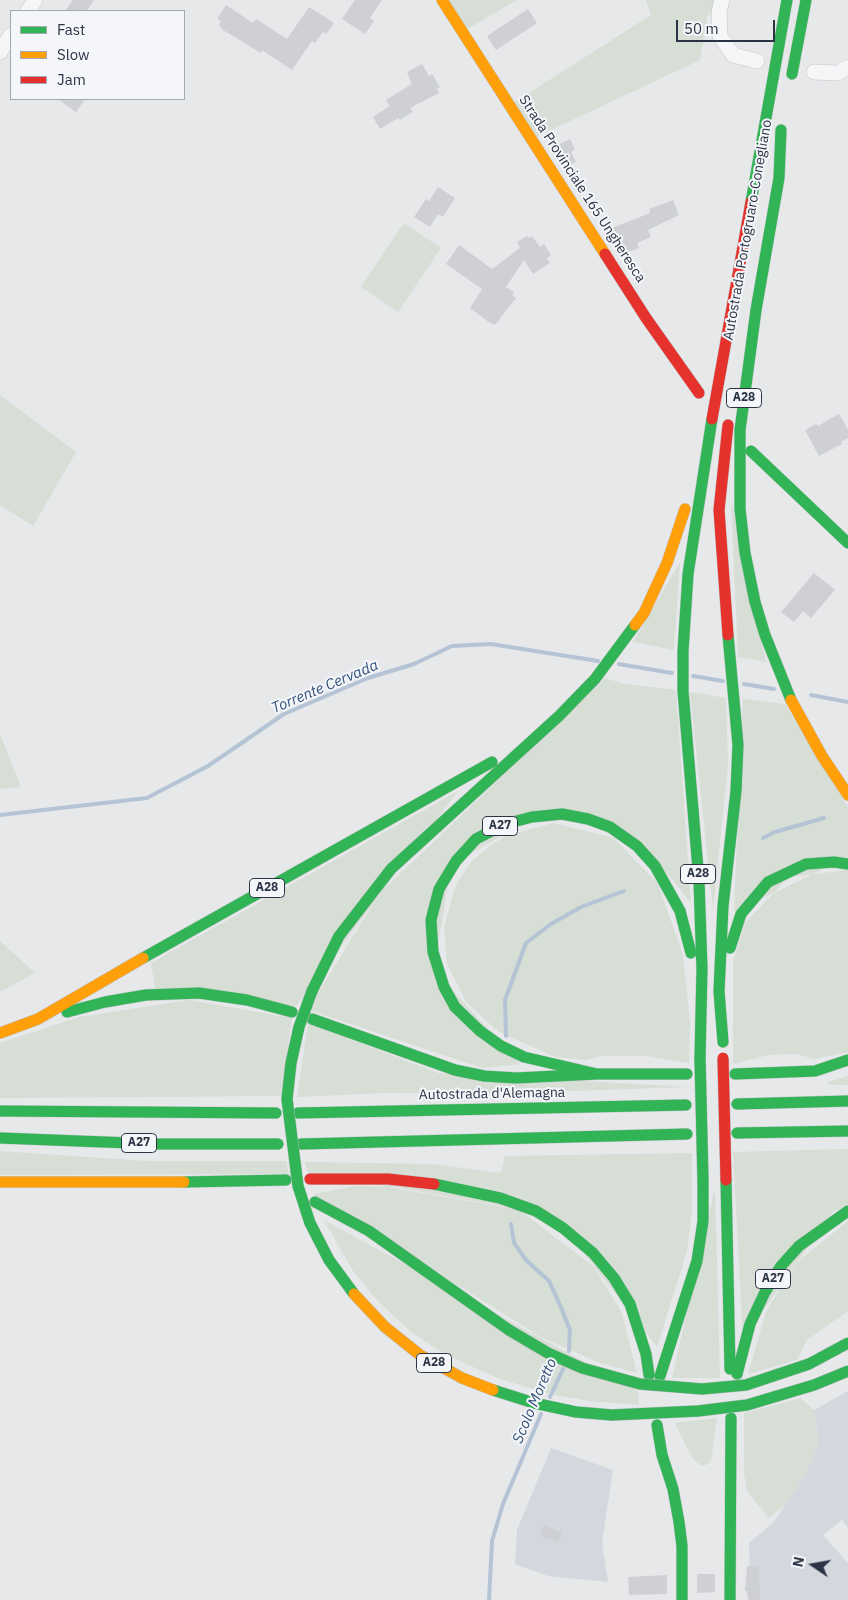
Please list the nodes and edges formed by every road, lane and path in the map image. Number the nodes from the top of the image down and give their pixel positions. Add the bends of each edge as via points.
1 (442, 0) edge
2 (722, 0) edge
3 (787, 0) edge
4 (806, 0) edge
5 (10, 37) edge
6 (0, 52) edge
7 (757, 61) dead end
8 (848, 67) edge
9 (814, 72) dead end
10 (790, 84) dead end
11 (741, 252) junction
12 (699, 393) dead end
13 (751, 451) dead end
14 (848, 543) edge
15 (800, 710) junction
16 (533, 740) junction
17 (828, 742) dead end
18 (848, 795) edge
19 (848, 864) edge
20 (292, 1012) dead end
21 (38, 1019) junction
22 (312, 1019) dead end
23 (0, 1033) edge
24 (723, 1042) junction
25 (700, 1058) junction
26 (848, 1060) edge
27 (848, 1069) edge
28 (816, 1071) junction
29 (597, 1074) junction
30 (686, 1074) dead end
31 (735, 1074) dead end
32 (848, 1101) edge
33 (737, 1104) dead end
34 (686, 1105) dead end
35 (0, 1111) edge
36 (276, 1113) dead end
37 (298, 1114) dead end
38 (848, 1131) edge
39 (737, 1133) dead end
40 (687, 1134) dead end
41 (0, 1138) edge
42 (278, 1144) dead end
43 (301, 1144) dead end
44 (310, 1179) dead end
45 (286, 1180) dead end
46 (0, 1182) edge
47 (238, 1182) junction
48 (274, 1191) dead end
49 (315, 1202) dead end
50 (848, 1211) edge
51 (848, 1343) edge
52 (848, 1371) edge
53 (731, 1418) dead end
54 (657, 1425) dead end
55 (682, 1600) edge
56 (730, 1600) edge

1 - 12 main road, Strada Provinciale 165 Ungheresca via 646,318
2 - 7 street via 720,36 733,55
3 - 11 main road, Autostrada Portogruaro-Conegliano / A28
4 - 10 main road
5 - 6 street
8 - 9 street via 838,73
11 - 16 main road, A28 via 684,513 667,564 644,613 625,640 595,678
11 - 25 main road, A28 via 688,574 682,651 699,881 702,969
13 - 14 main road
15 - 17 main road, A28
15 - 18 main road, A28 via 822,756
15 - 24 main road, Autostrada Portogruaro-Conegliano / A28 via 765,635 755,602 740,509 740,430 779,178 782,126 731,408 720,510 721,557 738,745 719,991
16 - 21 main road, A28
16 - 52 main road, A28, bridge via 391,869 339,936 312,990 297,1036 287,1100 298,1186 310,1223 334,1267 384,1328 420,1355 462,1378 534,1404 612,1415 698,1411 747,1405
19 - 24 main road via 820,862 793,869 768,882 749,902 727,956
20 - 21 main road via 247,1000 199,993 146,995
21 - 23 main road, A28
22 - 29 main road, A27 via 455,1070 484,1076 516,1078
24 - 50 main road, A27, bridge via 728,1334 734,1375 750,1324 781,1266 799,1246
25 - 29 main road, A27 via 694,971 688,937 680,911 655,866 637,846 610,828 588,819 562,814 532,816 505,824 476,839 439,889 431,920 433,952 444,987 455,1006 501,1046 524,1057
25 - 44 main road, bridge via 703,1221 697,1261 655,1376 630,1304 614,1278 593,1253 536,1211 500,1198 429,1183 388,1179
26 - 28 main road
27 - 28 main road
28 - 31 main road
29 - 30 main road, A27
32 - 33 main road
34 - 37 main road, Autostrada d'Alemagna
35 - 36 main road
38 - 39 main road
40 - 43 main road
41 - 42 main road, A27 via 156,1144
45 - 47 main road
46 - 47 main road
47 - 48 main road
49 - 51 main road, bridge via 369,1231 510,1330 548,1352 582,1368 640,1384 694,1388 746,1385 808,1364
53 - 56 main road
54 - 55 main road via 679,1522

